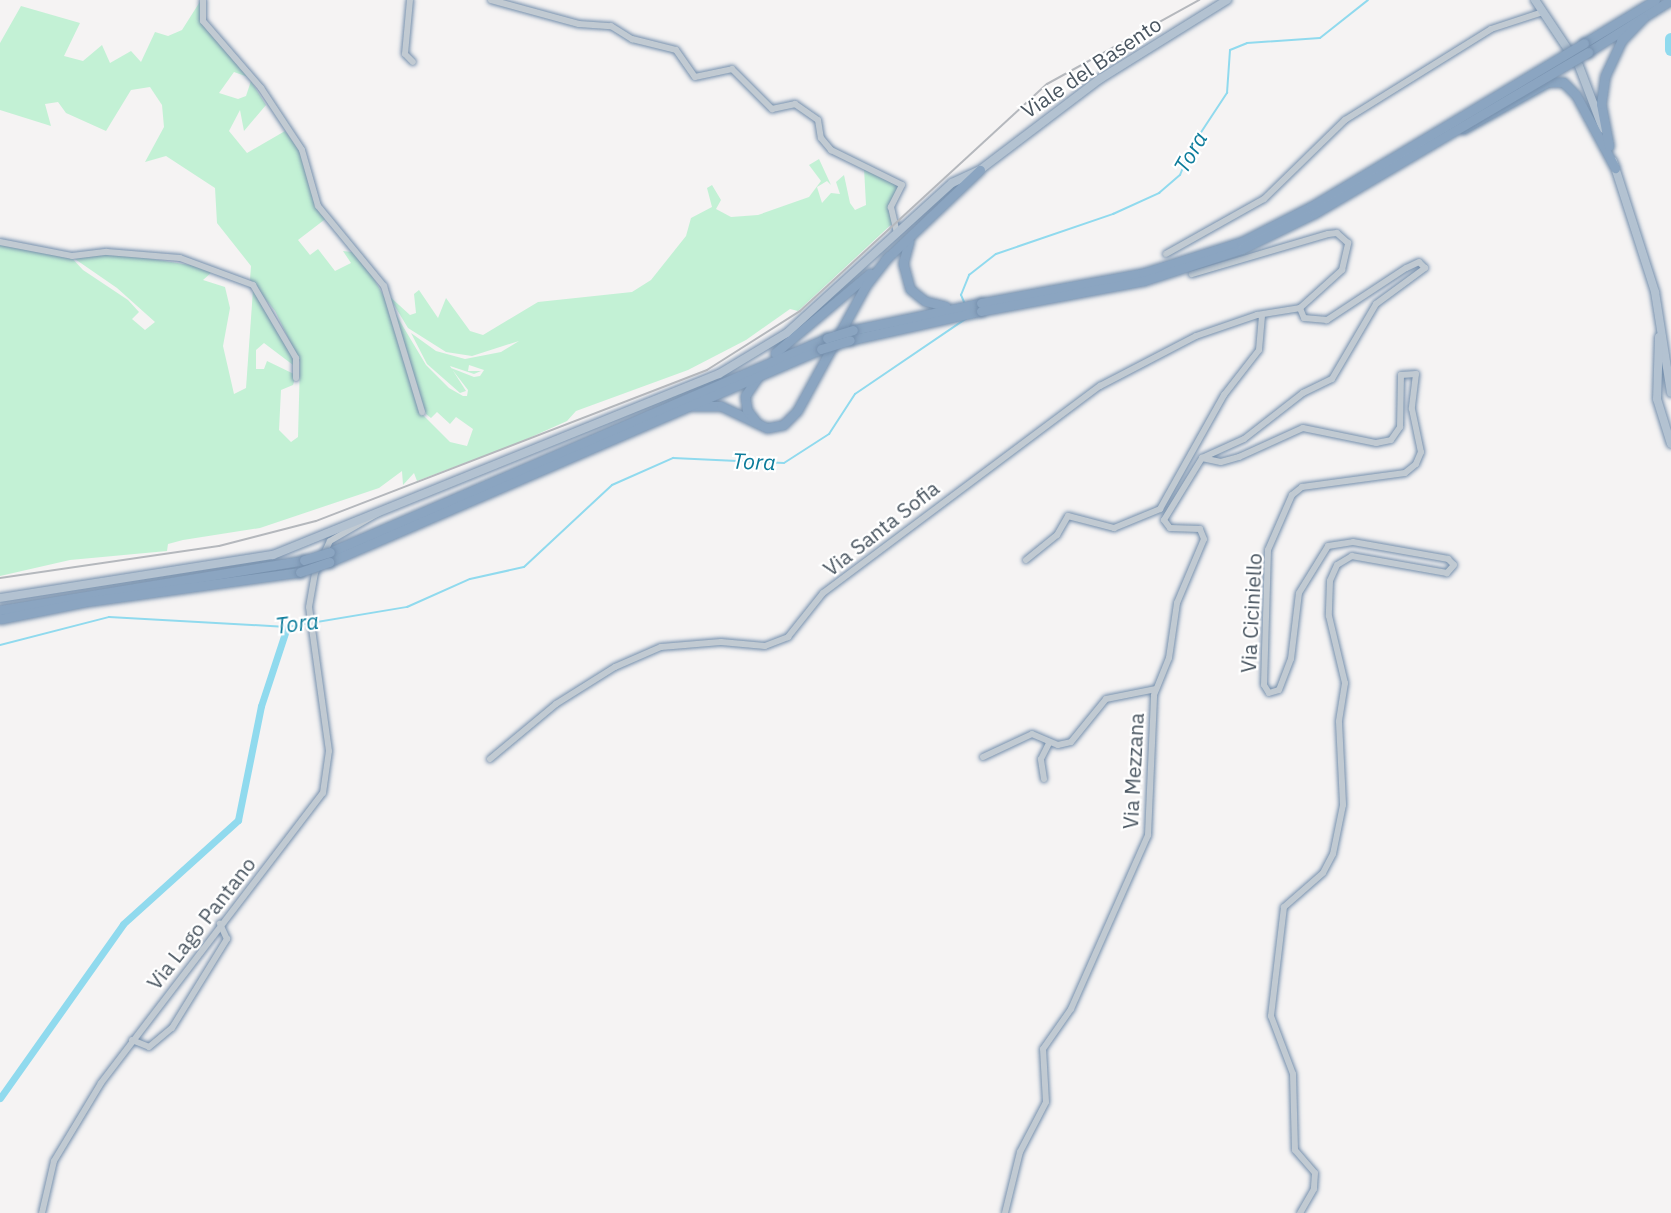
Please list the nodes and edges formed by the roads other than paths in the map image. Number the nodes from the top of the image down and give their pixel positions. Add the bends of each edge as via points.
1 (203, 0) edge
2 (410, 0) edge
3 (491, 0) edge
4 (1227, 0) edge
5 (1535, 0) edge
6 (1655, 0) edge
7 (1671, 0) edge
8 (1543, 12) junction
9 (1641, 14) junction
10 (1586, 48) junction
11 (413, 62) dead end
12 (1447, 135) junction
13 (1609, 146) junction
14 (1615, 168) junction
15 (980, 170) junction
16 (897, 229) junction
17 (915, 233) junction
18 (0, 242) edge
19 (889, 256) junction
20 (1178, 259) dead end
21 (1192, 274) dead end
22 (960, 307) junction
23 (1300, 308) junction
24 (944, 314) junction
25 (1262, 315) junction
26 (851, 335) junction
27 (1660, 335) junction
28 (786, 361) junction
29 (750, 368) junction
30 (296, 378) dead end
31 (1671, 393) edge
32 (422, 412) dead end
33 (761, 427) junction
34 (624, 433) junction
35 (1671, 444) edge
36 (1202, 458) junction
37 (1179, 497) junction
38 (1160, 509) junction
39 (382, 511) junction
40 (1026, 560) dead end
41 (0, 598) edge
42 (0, 610) edge
43 (0, 619) edge
44 (1156, 689) junction
45 (1049, 742) junction
46 (983, 758) dead end
47 (489, 759) dead end
48 (1044, 779) dead end
49 (220, 924) junction
50 (132, 1040) junction
51 (42, 1213) edge
52 (1005, 1213) edge
53 (1300, 1213) edge

1 - 32 street via 203,21 261,88 302,150 318,206 384,286
2 - 11 street via 404,34 405,54
3 - 16 street via 579,24 611,26 632,39 676,50 695,77 732,69 772,109 795,104 818,120 821,138 831,150 902,185 891,207
4 - 15 main road, Viale del Basento via 1100,79
5 - 8 main road
6 - 9 highway
7 - 9 highway
8 - 13 main road via 1582,72
8 - 20 street via 1491,29 1345,120 1264,199 1169,253
9 - 10 highway
9 - 13 highway via 1621,41 1605,76 1602,112
10 - 12 highway, bridge
10 - 22 highway, bridge via 1312,206 1241,242 1143,273
12 - 14 highway via 1556,80 1576,95
12 - 24 highway, bridge via 1316,213 1208,263
13 - 14 main road
14 - 27 main road via 1653,282
15 - 16 main road, Viale del Basento via 952,183
15 - 17 highway
16 - 39 main road, Viale del Basento via 811,313 744,361
17 - 19 highway
17 - 22 highway via 903,263 910,288 934,305
18 - 30 street via 72,256 107,252 180,258 253,285 296,358
19 - 29 highway via 798,338
19 - 33 highway via 866,285 797,411 783,425
21 - 23 street via 1337,233 1348,243 1342,270
22 - 24 highway
23 - 25 street, Via Santa Sofia
23 - 36 street via 1304,318 1327,320 1406,268 1419,262 1425,268 1376,304 1332,379 1303,393 1244,439
24 - 26 highway
25 - 38 street via 1259,350 1224,395
25 - 47 street, Via Santa Sofia via 1196,336 1100,386 823,593 788,637 765,646 721,642 661,647 615,667 556,704
26 - 28 highway, bridge
26 - 29 highway, bridge via 827,338
27 - 31 main road
27 - 35 main road via 1656,390
28 - 33 highway via 747,388 747,411
28 - 34 highway
29 - 42 highway, bridge via 330,552 304,560
33 - 34 highway via 721,406 704,404
34 - 43 highway, bridge via 300,572 84,602
36 - 37 street, Via Mezzana
36 - 53 street, Via Ciciniello via 1221,462 1239,457 1303,428 1376,443 1391,440 1400,426 1401,375 1416,374 1412,409 1421,452 1416,464 1405,472 1342,486 1302,487 1292,495 1268,550 1264,685 1269,693 1279,690 1291,659 1299,593 1328,546 1353,542 1448,558 1454,565 1447,573 1352,556 1337,565 1330,581 1329,616 1345,684 1339,722 1343,805 1333,854 1323,873 1293,893 1284,907 1271,1016 1293,1074 1295,1150 1315,1173 1314,1189
37 - 38 street
37 - 44 street, Via Mezzana via 1165,525 1200,530 1204,538 1177,603 1170,652
38 - 40 street via 1114,528 1068,516 1058,535
39 - 41 main road, Viale del Basento via 257,561 147,571
39 - 49 street, Via Lago Pantano via 330,541 315,573 309,607 329,751 327,783 315,807
44 - 45 street via 1113,695 1075,740
44 - 52 street, Via Mezzana via 1148,835 1071,1009 1043,1049 1046,1102 1020,1152
45 - 46 street via 1032,734
45 - 48 street via 1041,759
49 - 50 street, Via Lago Pantano
49 - 50 street via 227,939 172,1028 149,1047
50 - 51 street, Via Lago Pantano via 66,1138 48,1180

